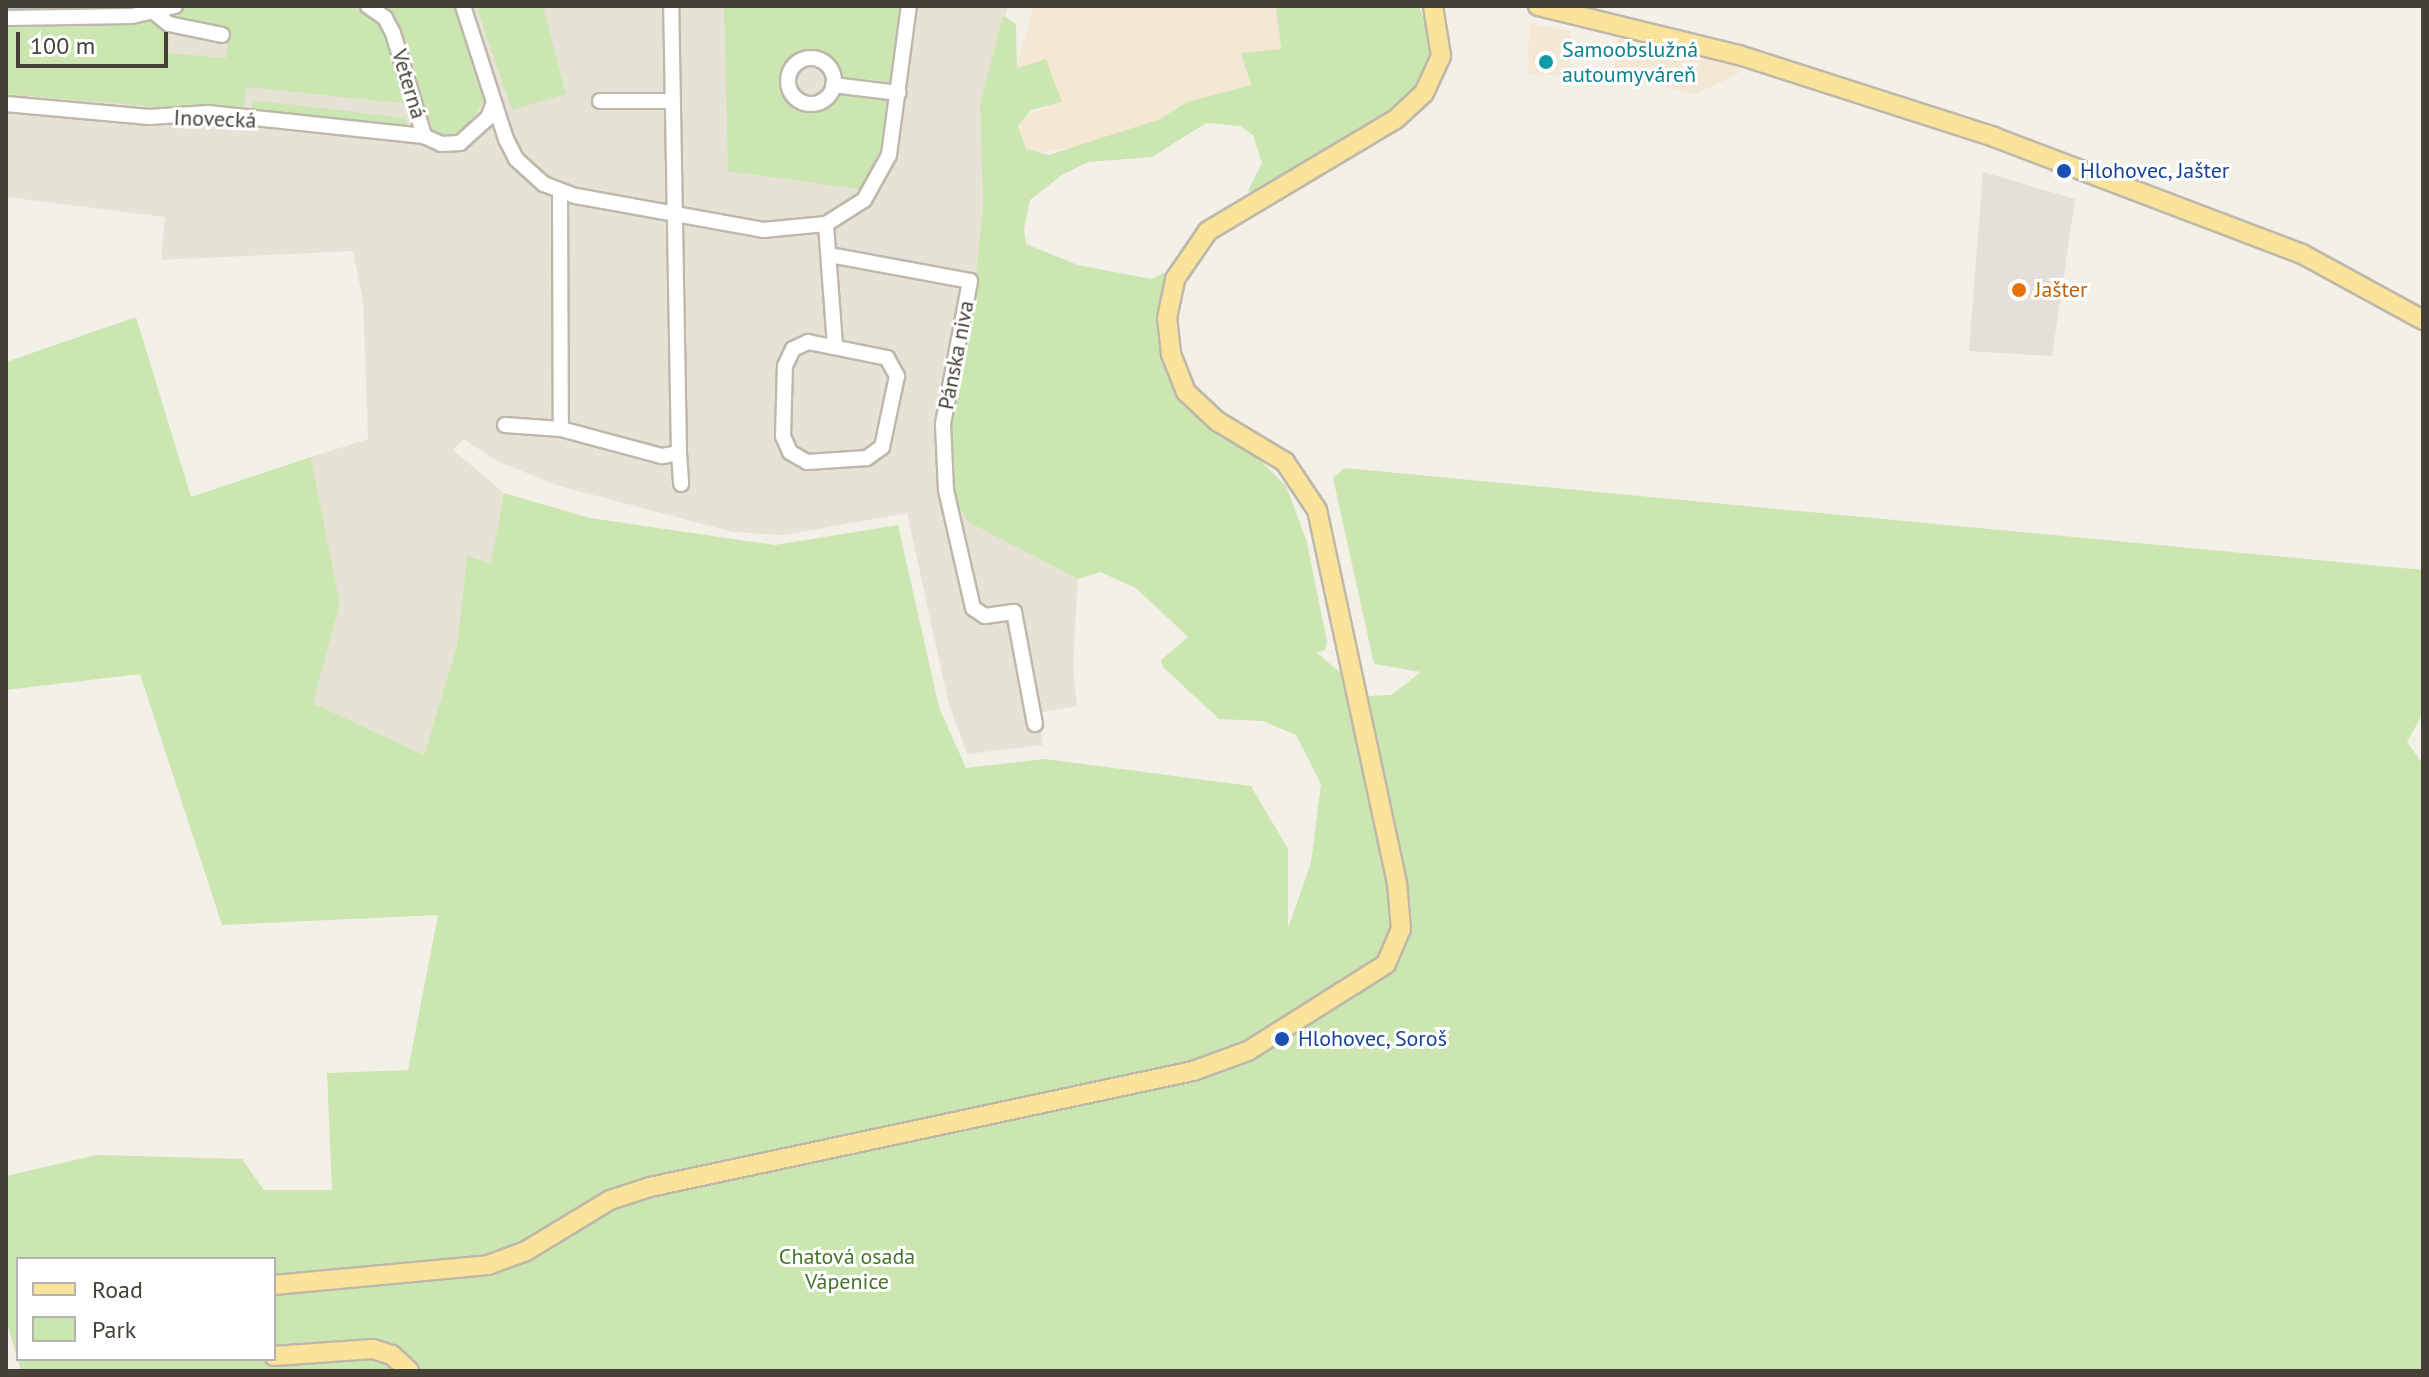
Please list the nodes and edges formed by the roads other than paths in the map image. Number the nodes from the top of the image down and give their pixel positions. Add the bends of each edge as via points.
1 (175, 6) edge
2 (368, 6) edge
3 (463, 6) edge
4 (671, 6) edge
5 (909, 6) edge
6 (1433, 6) edge
7 (1538, 6) edge
8 (154, 12) junction
9 (6, 18) edge
10 (222, 35) dead end
11 (833, 85) dead end
12 (899, 93) junction
13 (600, 101) dead end
14 (672, 101) junction
15 (494, 102) junction
16 (6, 104) edge
17 (475, 133) junction
18 (424, 136) junction
19 (506, 139) junction
20 (560, 192) junction
21 (674, 215) junction
22 (826, 224) junction
23 (829, 255) junction
24 (2423, 320) edge
25 (835, 345) junction
26 (505, 425) dead end
27 (561, 429) junction
28 (679, 453) junction
29 (681, 484) dead end
30 (1035, 724) dead end
31 (276, 1285) edge
32 (276, 1356) edge
33 (409, 1371) edge

1 - 8 street
2 - 18 street, Veterná via 385,18 393,33
3 - 15 street
4 - 14 street
5 - 12 street
6 - 31 main road via 1441,56 1424,93 1396,119 1208,231 1175,279 1167,318 1171,354 1186,392 1217,421 1285,462 1317,510 1397,883 1401,929 1386,964 1248,1051 1193,1071 650,1187 610,1200 526,1251 488,1265
7 - 24 main road via 1739,55 2016,144 2313,258
8 - 9 street
8 - 10 street via 169,24
11 - 12 street
12 - 22 street via 889,155 878,180 864,200
13 - 14 street
14 - 21 street
15 - 17 street
15 - 19 street
16 - 18 street, Inovecká via 149,117 208,113
17 - 18 street, Veterná via 460,143 441,144
17 - 19 street
19 - 20 street via 527,171
20 - 21 street
20 - 27 street
21 - 22 street via 774,231
21 - 28 street
22 - 23 street
23 - 25 street
23 - 30 street, Pánska niva via 970,281 943,424 946,490 973,608 985,616 1014,612
25 - 25 street via 808,342 793,349 785,366 783,436 790,452 807,462 867,458 882,447 897,376 887,358
26 - 27 street
27 - 28 street via 662,456
28 - 29 street
32 - 33 main road via 373,1349 396,1358

